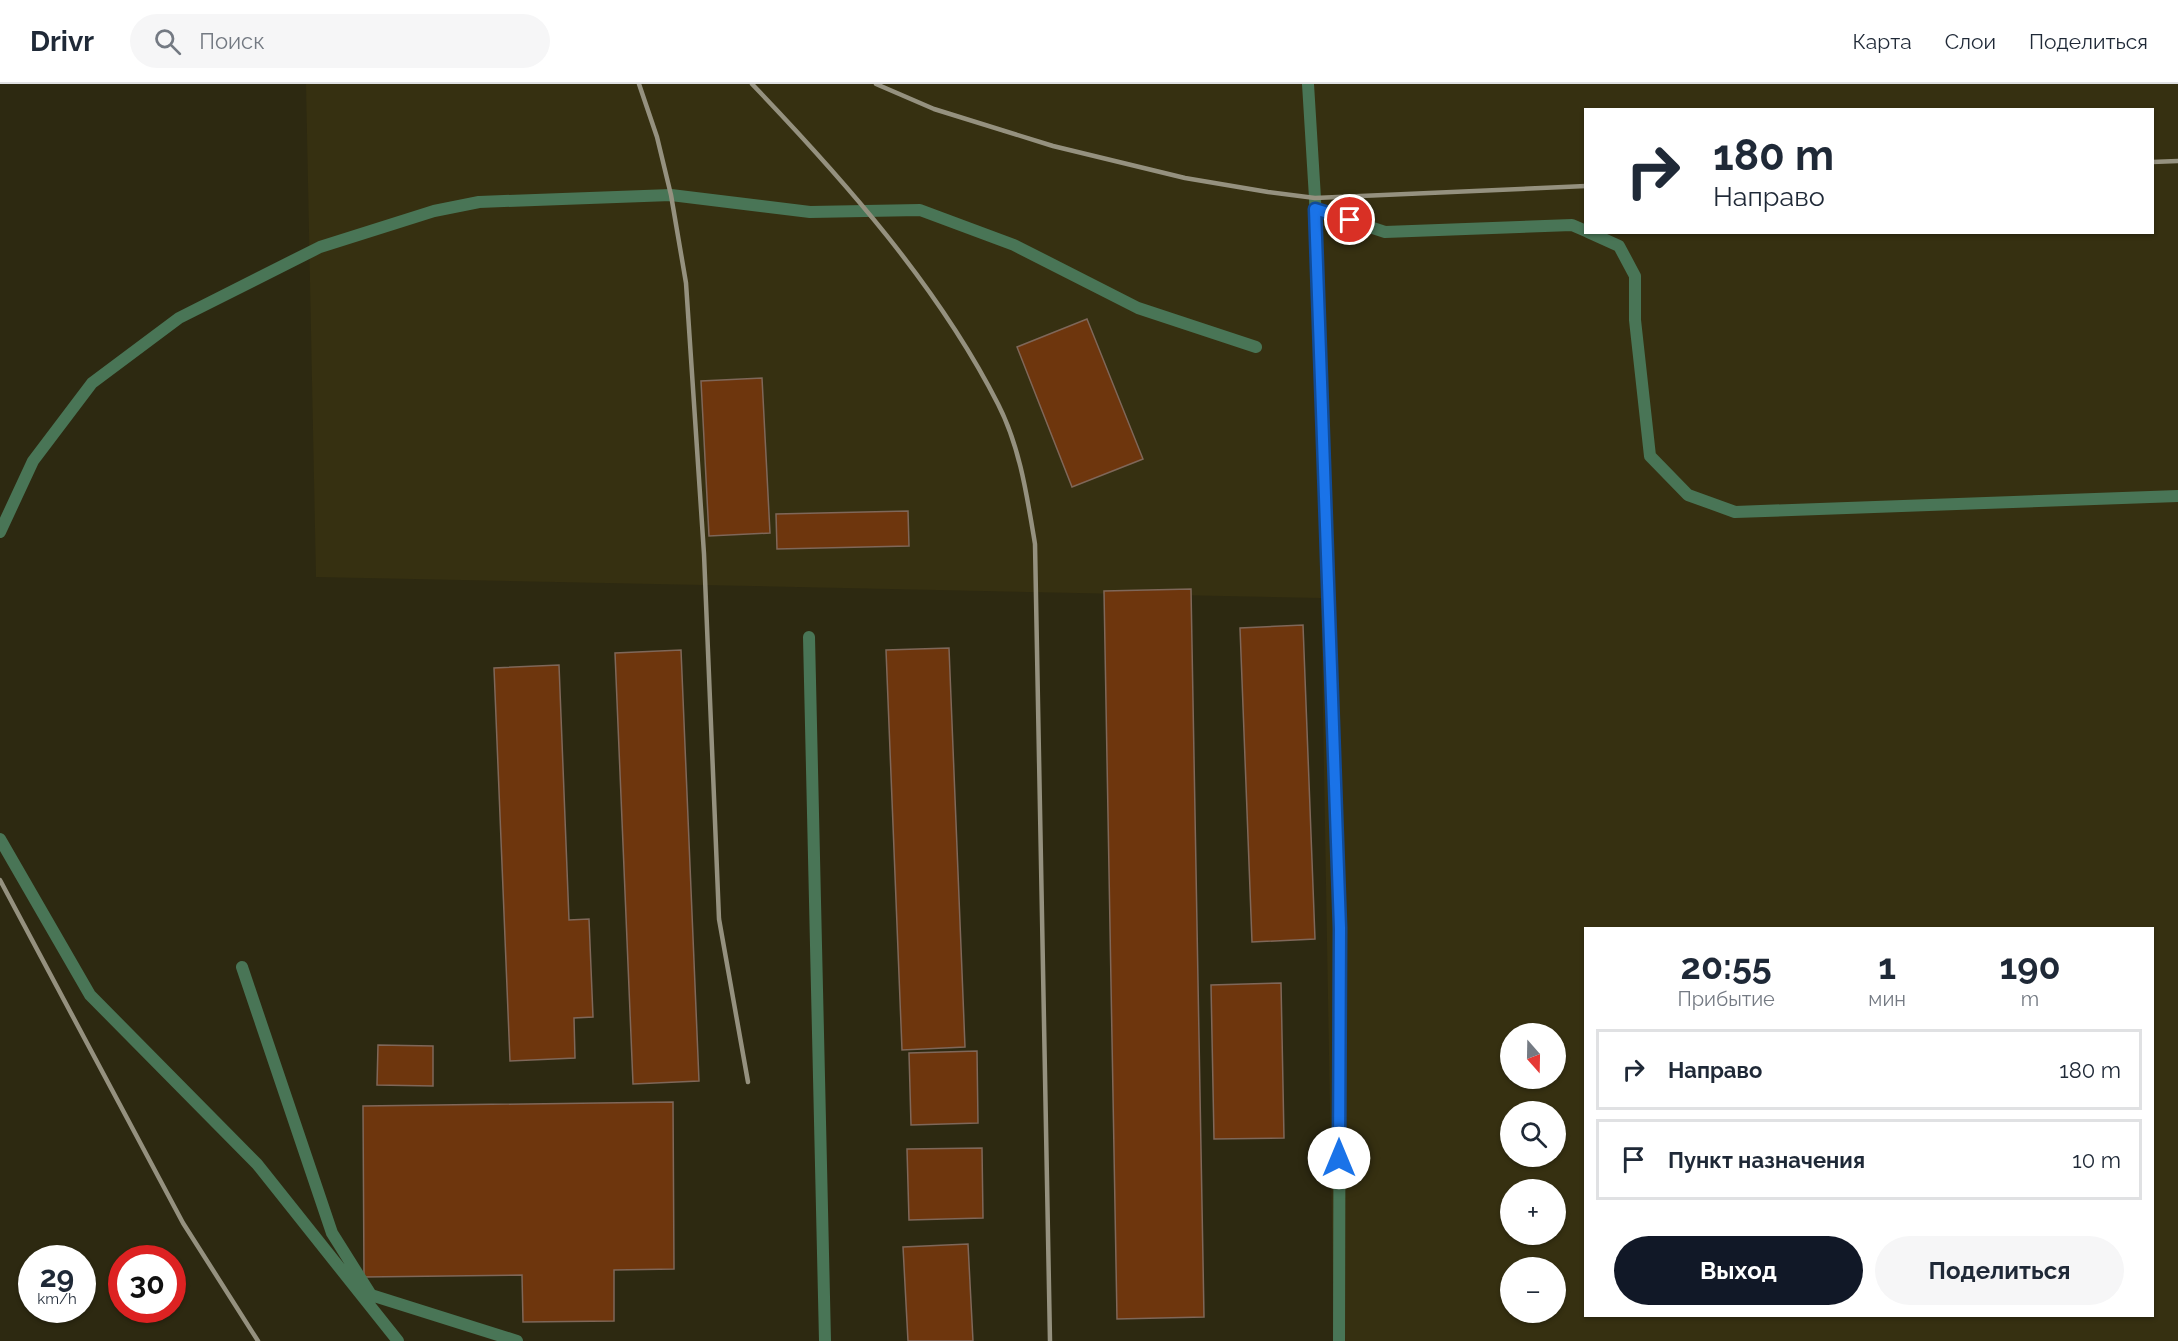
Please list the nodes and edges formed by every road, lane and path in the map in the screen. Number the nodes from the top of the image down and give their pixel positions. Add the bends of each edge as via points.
1 (1308, 84) edge
2 (1315, 209) junction
3 (1584, 231) edge
4 (1592, 234) edge
5 (1256, 347) dead end
6 (2178, 496) edge
7 (0, 532) edge
8 (809, 637) dead end
9 (0, 839) edge
10 (242, 967) dead end
11 (398, 1341) edge
12 (517, 1341) edge
13 (825, 1341) edge
14 (1339, 1341) edge

1 - 2 street
2 - 3 street via 1385,232 1572,225
2 - 14 street via 1340,928
4 - 6 street via 1619,246 1635,276 1635,320 1650,456 1688,495 1735,512
5 - 7 street via 1138,308 1014,245 920,210 810,212 671,195 478,202 434,211 320,247 179,318 92,383 33,461
8 - 13 street
9 - 11 street via 90,995 257,1164
10 - 12 street via 332,1233 371,1295

